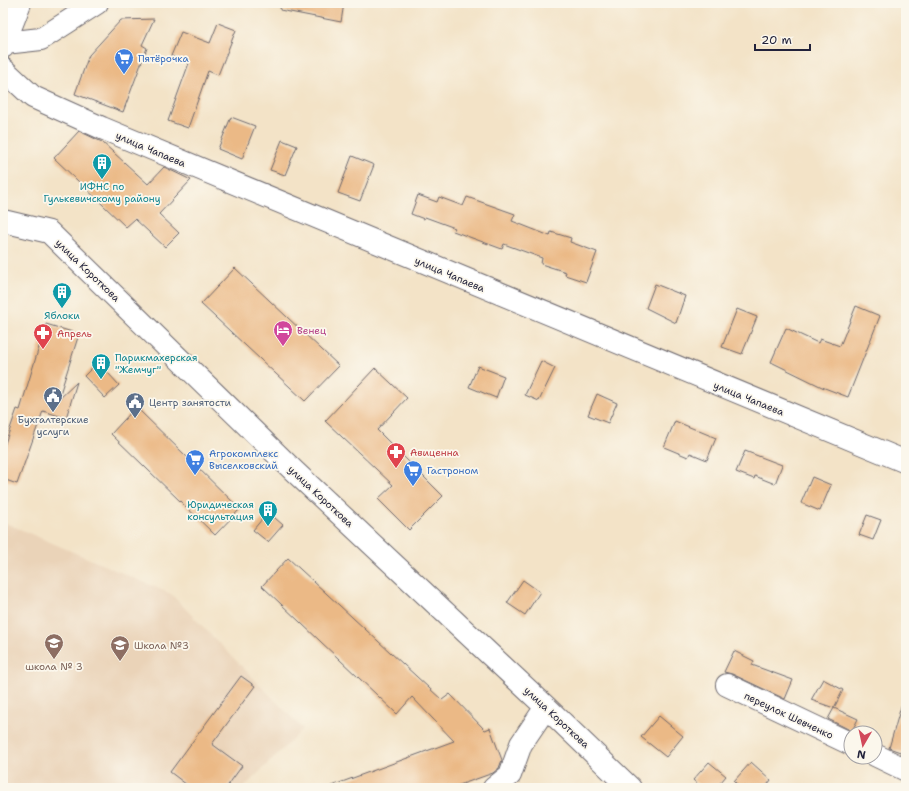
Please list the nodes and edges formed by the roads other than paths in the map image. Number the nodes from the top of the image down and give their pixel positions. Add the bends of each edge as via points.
1 (20, 3) edge
2 (98, 3) edge
3 (4, 45) edge
4 (3, 69) edge
5 (3, 221) edge
6 (906, 462) edge
7 (727, 685) dead end
8 (546, 707) junction
9 (843, 740) edge
10 (883, 759) edge
11 (906, 770) edge
12 (494, 788) edge
13 (630, 788) edge

1 - 3 street
2 - 3 street via 41,39
4 - 6 street, улица Чапаева via 33,97 102,128
5 - 8 street, улица Короткова via 49,232 294,471
7 - 9 street, переулок Шевченко
8 - 12 street via 521,744 510,775
8 - 13 street, улица Короткова
10 - 11 street

